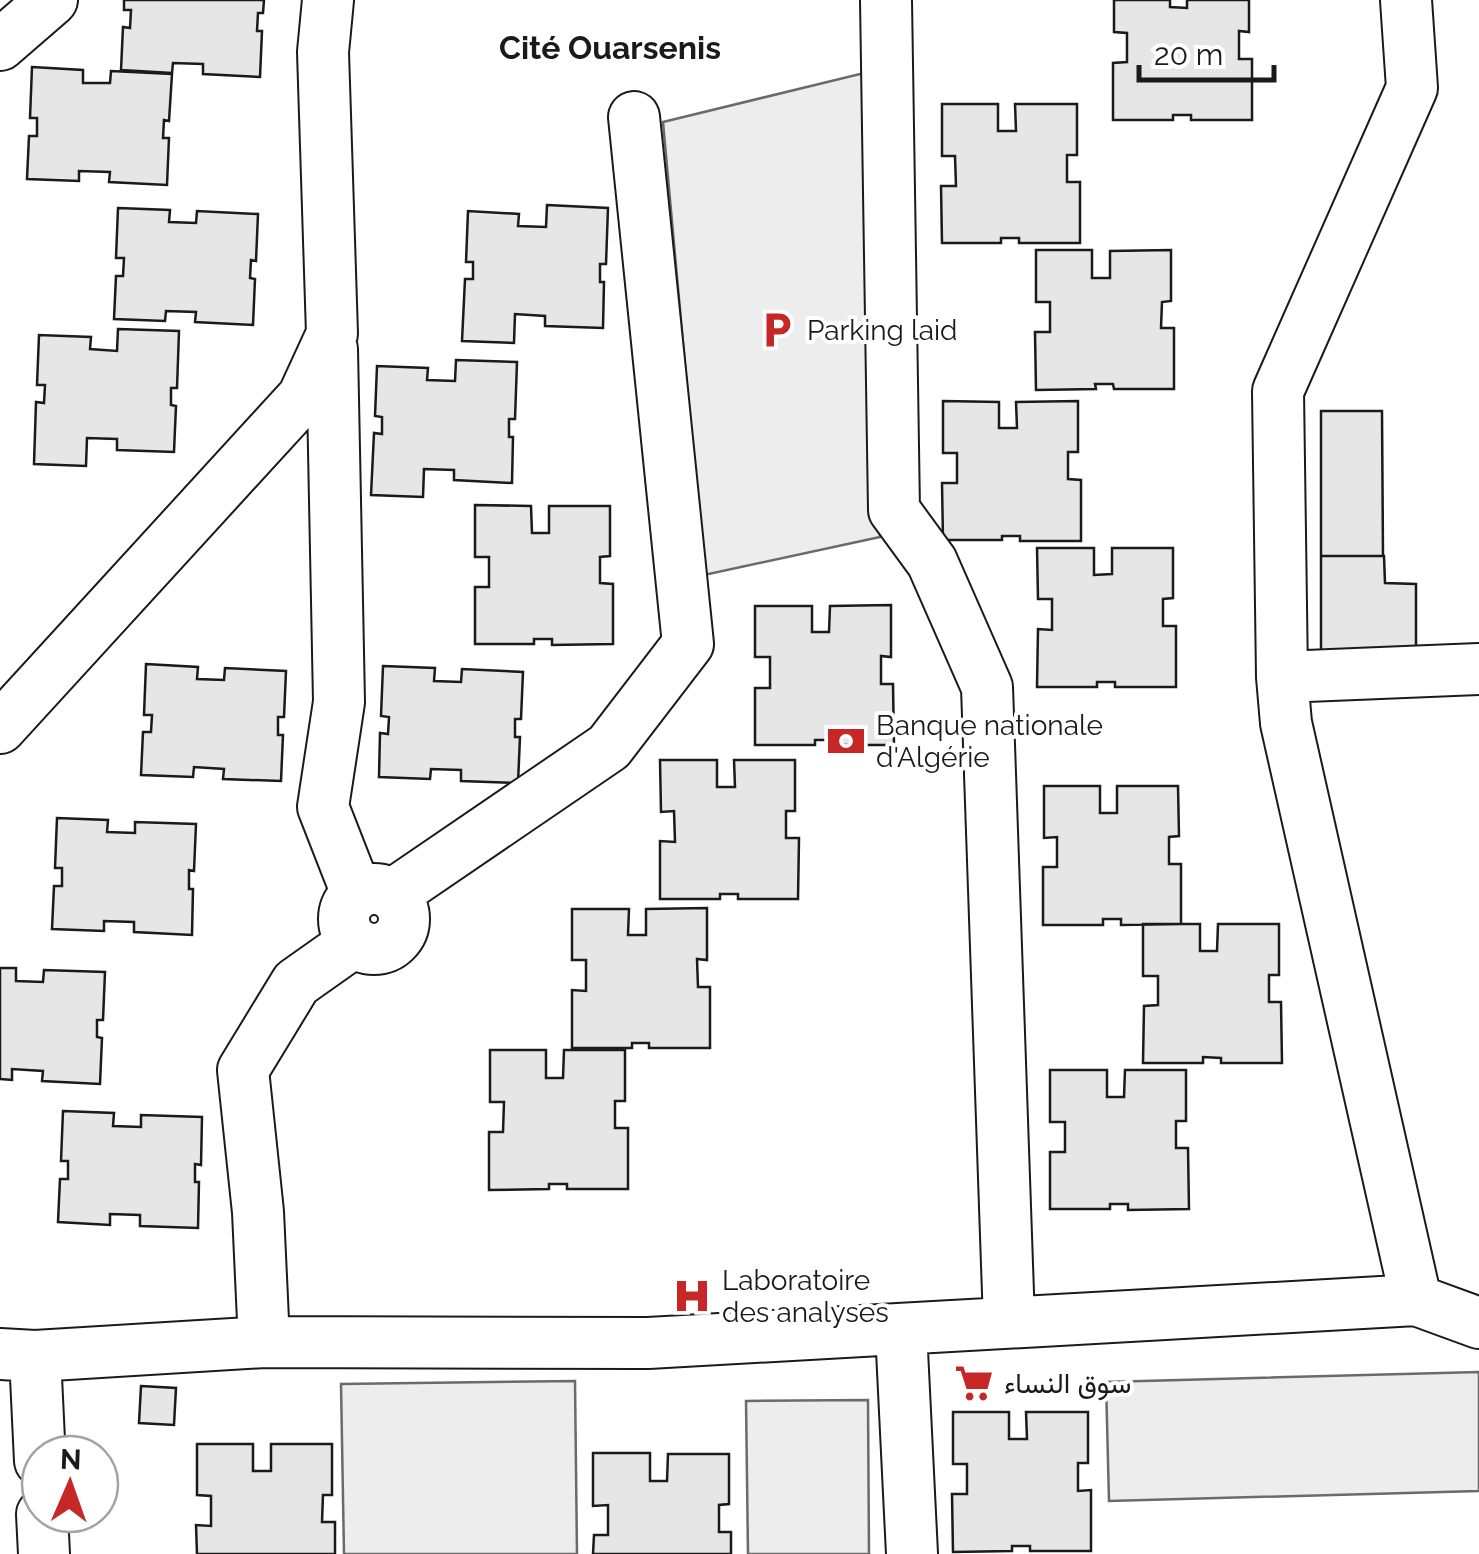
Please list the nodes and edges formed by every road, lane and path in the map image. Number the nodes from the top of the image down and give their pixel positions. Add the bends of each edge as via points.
1 (328, 0) edge
2 (886, 0) edge
3 (1406, 0) edge
4 (634, 118) dead end
5 (332, 334) junction
6 (1479, 669) edge
7 (1282, 677) junction
8 (0, 728) edge
9 (368, 910) junction
10 (1416, 1300) junction
11 (1009, 1322) junction
12 (1479, 1323) edge
13 (901, 1330) junction
14 (264, 1342) junction
15 (18, 1355) edge
16 (34, 1434) edge
17 (912, 1554) edge

1 - 5 street via 323,52
2 - 11 street via 894,510 932,562 987,687
3 - 7 street via 1412,88 1278,390
4 - 9 street via 688,644 608,746
5 - 8 street via 303,398
5 - 9 street via 339,702 323,806
6 - 7 street
7 - 10 street via 1290,742
9 - 14 street via 296,984 243,1070
10 - 11 street
10 - 12 street
11 - 13 street
13 - 14 street via 648,1343
13 - 17 street
14 - 15 street
15 - 16 street

